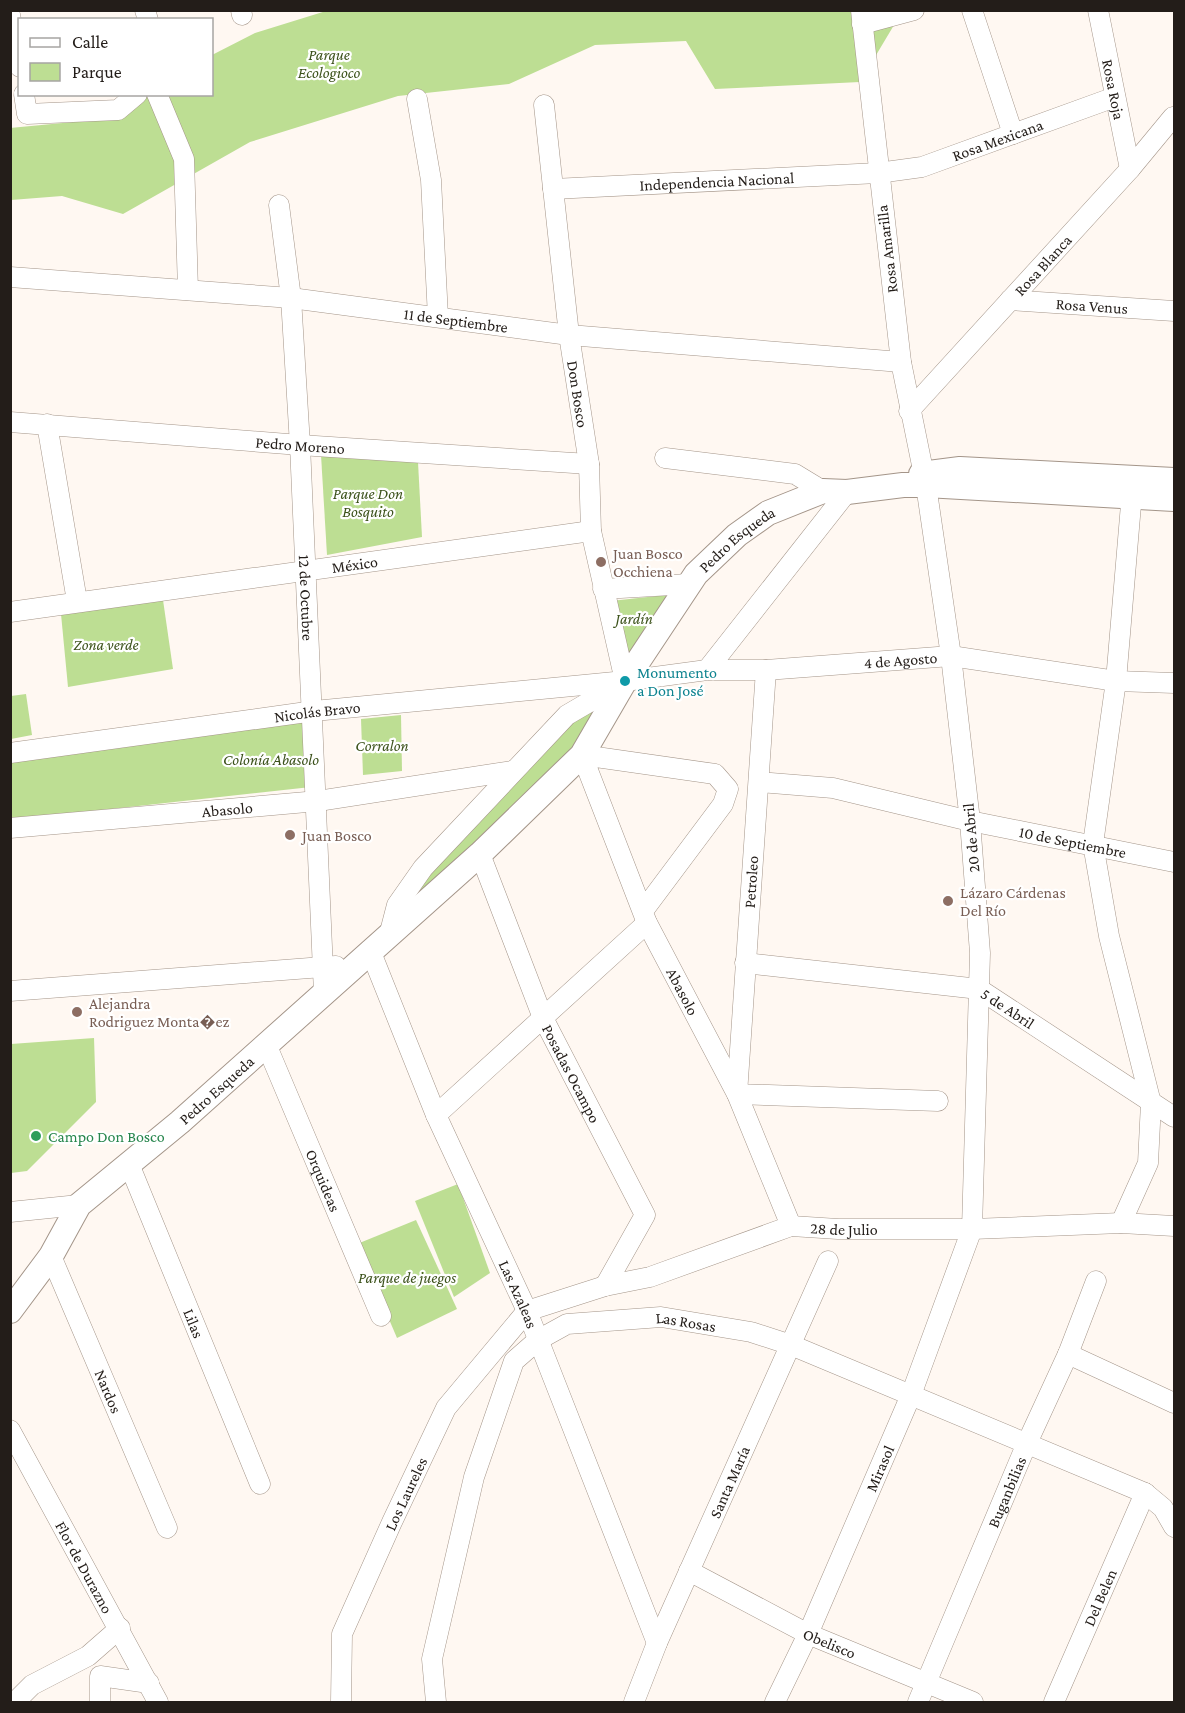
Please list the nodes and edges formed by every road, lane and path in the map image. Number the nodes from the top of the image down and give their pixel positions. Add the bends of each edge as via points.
1 (914, 10) edge
2 (972, 10) edge
3 (1098, 10) edge
4 (10, 15) edge
5 (862, 17) edge
6 (18, 57) edge
7 (24, 96) edge
8 (135, 96) edge
9 (158, 96) edge
10 (1115, 97) junction
11 (417, 99) dead end
12 (544, 105) dead end
13 (1173, 117) dead end
14 (1013, 134) junction
15 (1130, 169) junction
16 (878, 173) junction
17 (553, 189) junction
18 (279, 205) dead end
19 (10, 277) edge
20 (188, 290) junction
21 (291, 298) junction
22 (1010, 300) junction
23 (1174, 311) edge
24 (438, 317) junction
25 (569, 335) junction
26 (901, 362) junction
27 (909, 411) junction
28 (10, 422) edge
29 (47, 424) junction
30 (300, 445) junction
31 (665, 458) dead end
32 (589, 464) junction
33 (1174, 480) edge
34 (918, 481) junction
35 (1132, 489) junction
36 (835, 491) junction
37 (1174, 499) edge
38 (591, 531) junction
39 (306, 571) junction
40 (689, 584) junction
41 (603, 589) junction
42 (76, 601) junction
43 (10, 612) edge
44 (951, 656) junction
45 (707, 670) junction
46 (766, 670) junction
47 (625, 681) junction
48 (1116, 681) junction
49 (1174, 683) edge
50 (314, 711) junction
51 (10, 753) edge
52 (582, 755) junction
53 (512, 771) junction
54 (759, 782) junction
55 (318, 801) junction
56 (970, 821) junction
57 (10, 828) edge
58 (1093, 844) junction
59 (480, 854) junction
60 (1174, 862) edge
61 (645, 917) junction
62 (390, 933) junction
63 (362, 957) junction
64 (745, 963) junction
65 (324, 967) junction
66 (979, 989) junction
67 (10, 991) edge
68 (324, 993) junction
69 (543, 1018) junction
70 (266, 1044) junction
71 (737, 1094) junction
72 (938, 1101) dead end
73 (1151, 1103) junction
74 (436, 1115) junction
75 (1174, 1117) edge
76 (129, 1164) junction
77 (78, 1205) junction
78 (10, 1212) edge
79 (1121, 1223) junction
80 (791, 1226) junction
81 (1174, 1226) edge
82 (972, 1229) junction
83 (51, 1256) junction
84 (828, 1262) dead end
85 (1096, 1281) dead end
86 (605, 1286) junction
87 (11, 1309) edge
88 (527, 1311) junction
89 (381, 1316) dead end
90 (538, 1340) junction
91 (791, 1345) junction
92 (1068, 1354) junction
93 (911, 1395) junction
94 (1174, 1404) edge
95 (10, 1430) edge
96 (1027, 1443) junction
97 (261, 1484) dead end
98 (1145, 1493) junction
99 (167, 1527) dead end
100 (1174, 1527) edge
101 (690, 1570) junction
102 (120, 1628) junction
103 (808, 1634) junction
104 (657, 1643) junction
105 (88, 1656) junction
106 (100, 1676) junction
107 (149, 1683) junction
108 (927, 1683) junction
109 (15, 1702) edge
110 (100, 1702) edge
111 (158, 1702) edge
112 (341, 1702) edge
113 (436, 1702) edge
114 (634, 1702) edge
115 (775, 1702) edge
116 (918, 1702) edge
117 (973, 1702) edge
118 (1054, 1702) edge

1 - 5 street
2 - 14 street
3 - 10 street, Rosa Roja
4 - 6 street
5 - 16 street, Rosa Amarilla
7 - 8 street via 27,114 118,110
9 - 20 street via 184,159
10 - 14 street, Rosa Mexicana
10 - 15 street, Rosa Roja
11 - 24 street via 431,180
12 - 17 street, Don Bosco
13 - 15 street, Rosa Blanca
14 - 16 street, Rosa Mexicana via 922,167
15 - 22 street, Rosa Blanca
16 - 17 street, Independencia Nacional
16 - 26 street, Rosa Amarilla
17 - 25 street, Don Bosco
18 - 21 street, 12 de Octubre
19 - 20 street, 11 de Septiembre
20 - 21 street, 11 de Septiembre
21 - 24 street, 11 de Septiembre
21 - 30 street, 12 de Octubre
22 - 23 street, Rosa Venus
22 - 27 street, Rosa Blanca
24 - 25 street, 11 de Septiembre
25 - 26 street, 11 de Septiembre
25 - 32 street, Don Bosco
26 - 27 street, Rosa Amarilla
27 - 34 street, Rosa Amarilla
28 - 29 street, Pedro Moreno
29 - 30 street, Pedro Moreno
29 - 42 street
30 - 32 street, Pedro Moreno
30 - 39 street, 12 de Octubre
31 - 36 street via 795,474
32 - 38 street, Don Bosco
33 - 35 street, Pedro Esqueda
34 - 35 street, Pedro Esqueda via 960,468
34 - 36 street, Pedro Esqueda
34 - 44 street, 20 de Abril
35 - 37 street, Pedro Esqueda
35 - 48 street
36 - 40 street, Pedro Esqueda via 768,513 737,535
36 - 45 street
38 - 39 street, México
38 - 41 street, Don Bosco
39 - 42 street, México
39 - 50 street, 12 de Octubre
40 - 41 street
40 - 47 street, Pedro Esqueda
41 - 47 street, Don Bosco
42 - 43 street, México
44 - 46 street, 4 de Agosto
44 - 48 street, 4 de Agosto
44 - 56 street, 20 de Abril
45 - 46 street, 4 de Agosto
45 - 47 street, 4 de Agosto
46 - 54 street, Petroleo
47 - 50 street, Nicolás Bravo
47 - 52 street, Pedro Esqueda
47 - 53 street, Pedro Esqueda via 567,715
48 - 49 street, 4 de Agosto
48 - 58 street
50 - 51 street, Nicolás Bravo
50 - 55 street, 12 de Octubre
52 - 59 street, Pedro Esqueda
52 - 61 street, Abasolo
52 - 61 street via 715,774 728,789 723,804
53 - 55 street, Abasolo
53 - 62 street, Pedro Esqueda via 423,868 397,905
54 - 56 street, 10 de Septiembre via 833,788
54 - 64 street, Petroleo
55 - 57 street, Abasolo
55 - 65 street, 12 de Octubre
56 - 58 street, 10 de Septiembre
56 - 66 street, 20 de Abril
58 - 60 street, 10 de Septiembre
58 - 73 street via 1109,936
59 - 62 street, Pedro Esqueda
59 - 69 street, Posadas Ocampo
61 - 69 street
61 - 71 street, Abasolo
62 - 63 street, Pedro Esqueda
63 - 65 street
63 - 68 street, Pedro Esqueda
63 - 74 street, Las Azaleas
64 - 66 street, 5 de Abril
64 - 71 street, Petroleo
65 - 67 street
65 - 68 street, 12 de Octubre
66 - 73 street, 5 de Abril
66 - 82 street, 20 de Abril
68 - 70 street, Pedro Esqueda
69 - 74 street
69 - 86 street, Posadas Ocampo via 645,1215
70 - 76 street, Pedro Esqueda
70 - 89 street, Orquideas
71 - 72 street
71 - 80 street, Abasolo
73 - 75 street, 5 de Abril
73 - 79 street via 1148,1163
74 - 88 street, Las Azaleas
76 - 77 street, Pedro Esqueda
76 - 97 street, Lilas
77 - 78 street
77 - 83 street, Pedro Esqueda
79 - 81 street, 28 de Julio
79 - 82 street, 28 de Julio
80 - 82 street, 28 de Julio
80 - 86 street, 28 de Julio via 650,1277
82 - 93 street, Mirasol
83 - 87 street, Pedro Esqueda
83 - 99 street, Nardos
84 - 91 street, Santa María
85 - 92 street, Buganbilias
86 - 88 street, 28 de Julio
88 - 90 street, Las Azaleas
88 - 112 street, Los Laureles via 446,1408 342,1634
90 - 91 street, Las Rosas via 567,1324 661,1317 751,1332
90 - 104 street, Las Azaleas
90 - 113 street, Las Rosas via 514,1361 474,1477 432,1659
91 - 93 street, Las Rosas
91 - 101 street, Santa María
92 - 94 street
92 - 96 street, Buganbilias
93 - 96 street, Las Rosas
93 - 103 street, Mirasol
95 - 102 street, Flor de Durazno
96 - 98 street, Las Rosas
96 - 108 street, Buganbilias
98 - 100 street, Las Rosas via 1163,1508
98 - 118 street, Del Belen
101 - 103 street, Obelisco
101 - 104 street, Santa María
102 - 105 street
102 - 107 street, Flor de Durazno
103 - 108 street, Obelisco
103 - 115 street, Mirasol
104 - 114 street, Santa María
105 - 106 street
105 - 109 street via 32,1685
106 - 107 street
106 - 110 street
107 - 111 street, Flor de Durazno
108 - 116 street, Buganbilias
108 - 117 street, Obelisco

